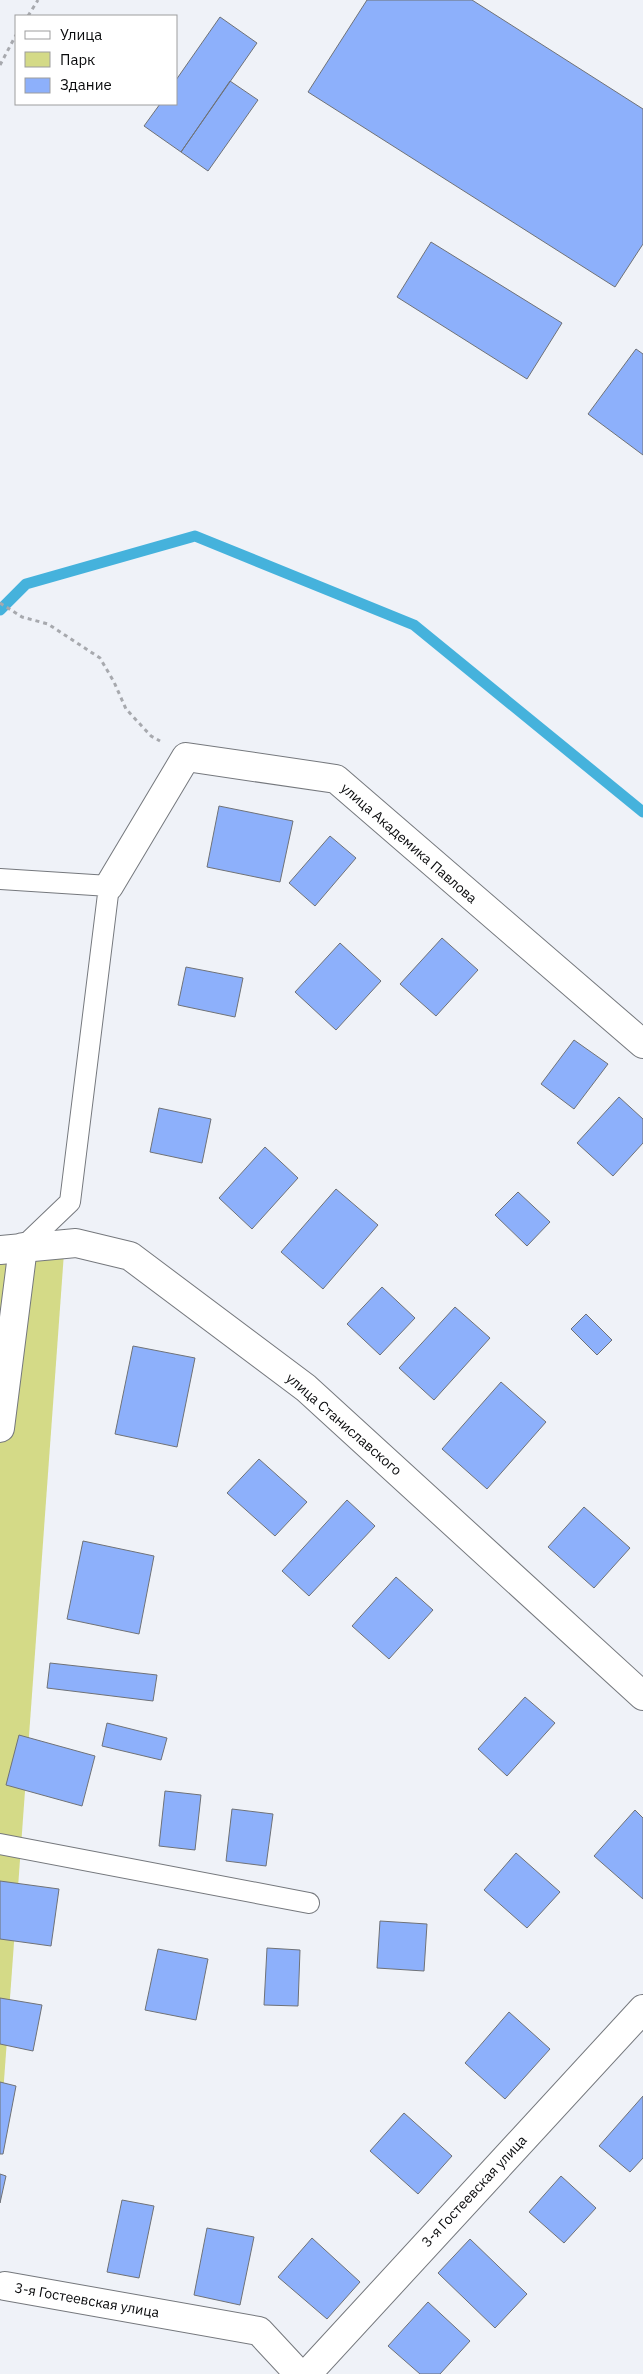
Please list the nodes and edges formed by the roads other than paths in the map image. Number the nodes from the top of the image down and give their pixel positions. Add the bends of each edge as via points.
1 (0, 879) edge
2 (109, 886) junction
3 (643, 1044) edge
4 (12, 1249) edge
5 (0, 1428) edge
6 (643, 1696) edge
7 (0, 1844) edge
8 (309, 1903) dead end
9 (643, 2009) edge
10 (5, 2286) dead end
11 (299, 2374) edge
12 (307, 2374) edge

1 - 2 lane
2 - 3 street, улица Академика Павлова via 186,757 336,780
2 - 4 lane via 70,1202
4 - 5 street
4 - 6 street, улица Станиславского via 76,1244 130,1256 306,1388
7 - 8 lane
9 - 12 street, 3-я Гостеевская улица
10 - 11 street, 3-я Гостеевская улица via 259,2331

